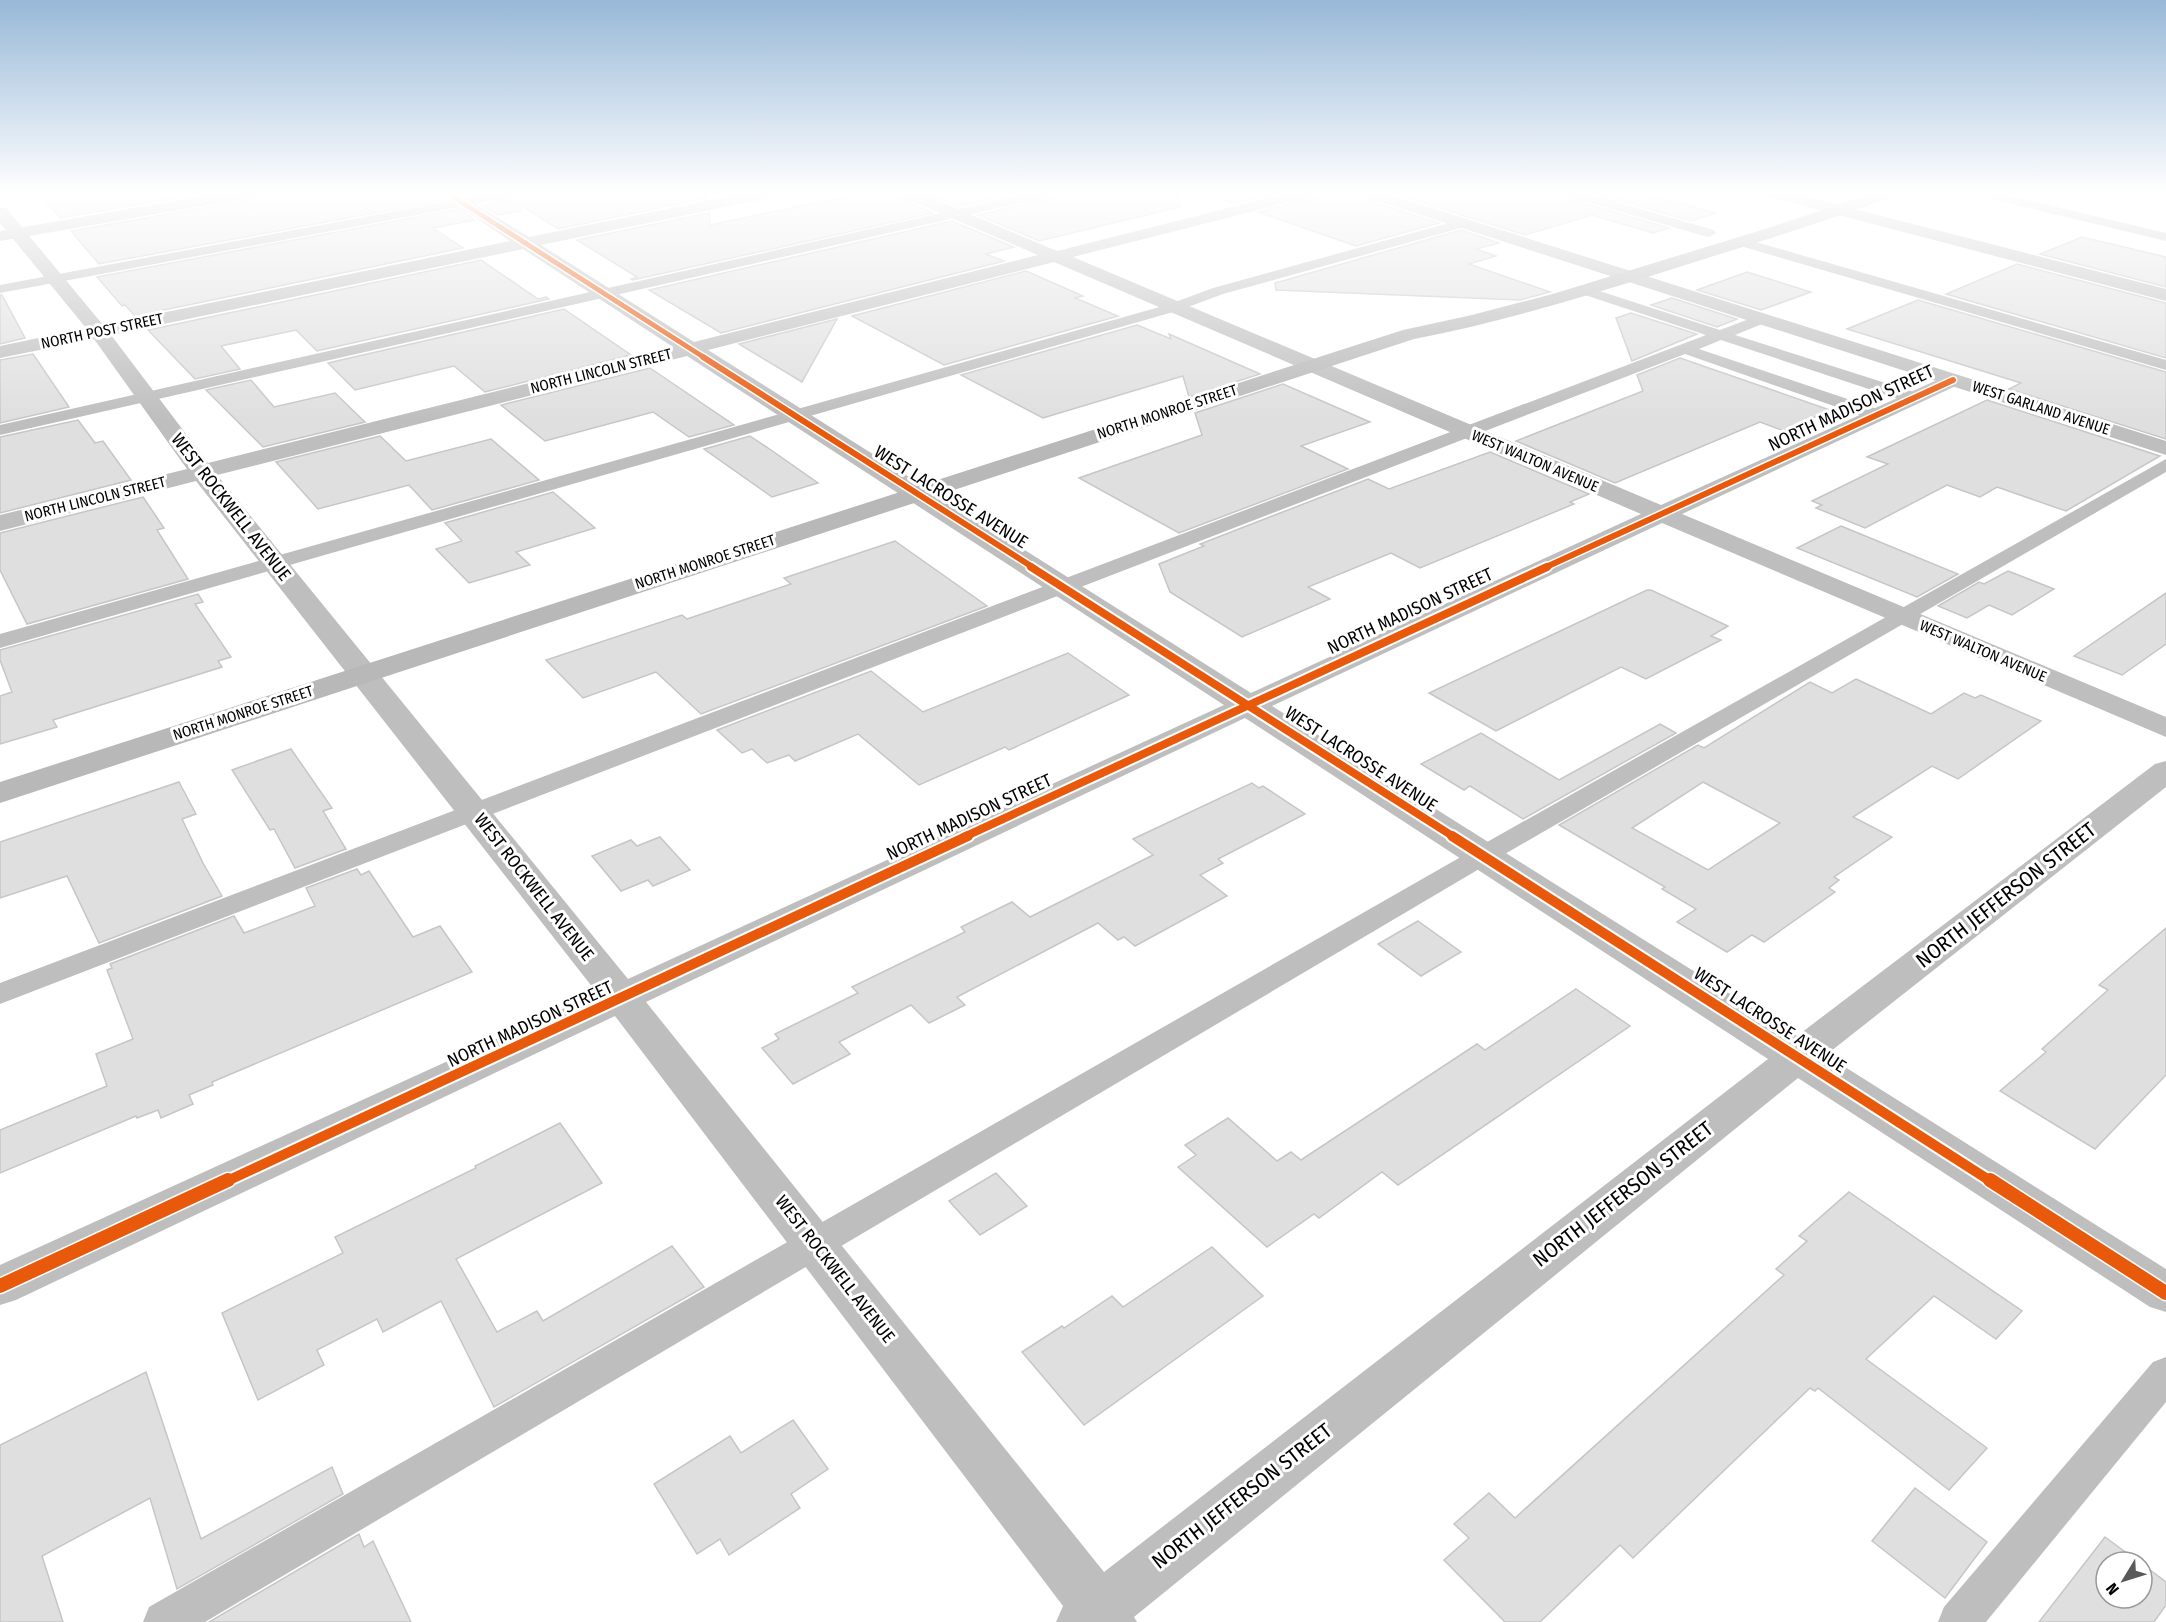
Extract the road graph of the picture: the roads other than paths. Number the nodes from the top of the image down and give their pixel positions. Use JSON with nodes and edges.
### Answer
{"nodes":[{"id":1,"x":45,"y":269,"type":"edge"},
{"id":2,"x":106,"y":269,"type":"edge"},
{"id":3,"x":397,"y":269,"type":"edge"},
{"id":4,"x":564,"y":269,"type":"edge"},
{"id":5,"x":714,"y":269,"type":"edge"},
{"id":6,"x":1003,"y":269,"type":"edge"},
{"id":7,"x":1083,"y":269,"type":"edge"},
{"id":8,"x":1298,"y":269,"type":"edge"},
{"id":9,"x":1588,"y":269,"type":"edge"},
{"id":10,"x":1625,"y":269,"type":"edge"},
{"id":11,"x":1632,"y":269,"type":"edge"},
{"id":12,"x":1834,"y":269,"type":"edge"},
{"id":13,"x":2074,"y":269,"type":"edge"},
{"id":14,"x":1564,"y":276,"type":"dead end"},
{"id":15,"x":55,"y":279,"type":"junction"},
{"id":16,"x":1532,"y":286,"type":"dead end"},
{"id":17,"x":0,"y":289,"type":"edge"},
{"id":18,"x":1584,"y":290,"type":"junction"},
{"id":19,"x":602,"y":294,"type":"junction"},
{"id":20,"x":2166,"y":295,"type":"edge"},
{"id":21,"x":1175,"y":307,"type":"junction"},
{"id":22,"x":1762,"y":319,"type":"junction"},
{"id":23,"x":99,"y":332,"type":"junction"},
{"id":24,"x":1410,"y":334,"type":"junction"},
{"id":25,"x":1720,"y":335,"type":"junction"},
{"id":26,"x":688,"y":349,"type":"junction"},
{"id":27,"x":1685,"y":349,"type":"junction"},
{"id":28,"x":0,"y":352,"type":"edge"},
{"id":29,"x":2166,"y":365,"type":"edge"},
{"id":30,"x":1310,"y":366,"type":"junction"},
{"id":31,"x":1953,"y":380,"type":"junction"},
{"id":32,"x":147,"y":397,"type":"junction"},
{"id":33,"x":1914,"y":398,"type":"junction"},
{"id":34,"x":790,"y":414,"type":"junction"},
{"id":35,"x":1877,"y":415,"type":"junction"},
{"id":36,"x":0,"y":430,"type":"edge"},
{"id":37,"x":1467,"y":432,"type":"junction"},
{"id":38,"x":2166,"y":448,"type":"edge"},
{"id":39,"x":2166,"y":464,"type":"edge"},
{"id":40,"x":202,"y":472,"type":"junction"},
{"id":41,"x":915,"y":494,"type":"junction"},
{"id":42,"x":1660,"y":514,"type":"junction"},
{"id":43,"x":0,"y":523,"type":"edge"},
{"id":44,"x":274,"y":565,"type":"junction"},
{"id":45,"x":1063,"y":588,"type":"junction"},
{"id":46,"x":1899,"y":615,"type":"junction"},
{"id":47,"x":0,"y":641,"type":"edge"},
{"id":48,"x":362,"y":674,"type":"junction"},
{"id":49,"x":1246,"y":705,"type":"junction"},
{"id":50,"x":2166,"y":728,"type":"edge"},
{"id":51,"x":2166,"y":771,"type":"edge"},
{"id":52,"x":0,"y":793,"type":"edge"},
{"id":53,"x":476,"y":813,"type":"junction"},
{"id":54,"x":1482,"y":856,"type":"junction"},
{"id":55,"x":0,"y":994,"type":"edge"},
{"id":56,"x":623,"y":999,"type":"junction"},
{"id":57,"x":1797,"y":1057,"type":"junction"},
{"id":58,"x":816,"y":1244,"type":"junction"},
{"id":59,"x":0,"y":1286,"type":"edge"},
{"id":60,"x":2166,"y":1293,"type":"edge"},
{"id":61,"x":2166,"y":1374,"type":"edge"},
{"id":62,"x":1097,"y":1618,"type":"edge"},
{"id":63,"x":165,"y":1622,"type":"edge"},
{"id":64,"x":1959,"y":1622,"type":"edge"}],
"edges":[{"from":1,"to":15,"type":"street","name":"WEST ROCKWELL AVENUE"},
{"from":2,"to":15,"type":"lane"},
{"from":3,"to":23,"type":"street","name":"NORTH POST STREET"},
{"from":4,"to":19,"type":"street","name":"WEST LACROSSE AVENUE"},
{"from":5,"to":19,"type":"lane"},
{"from":6,"to":26,"type":"street","name":"NORTH LINCOLN STREET"},
{"from":7,"to":21,"type":"street","name":"WEST WALTON AVENUE"},
{"from":8,"to":21,"type":"lane"},
{"from":9,"to":14,"type":"main road"},
{"from":10,"to":18,"type":"main road","name":"NORTH MONROE STREET"},
{"from":11,"to":22,"type":"street","name":"WEST GARLAND AVENUE"},
{"from":12,"to":29,"type":"lane"},
{"from":13,"to":20,"type":"street"},
{"from":15,"to":17,"type":"lane"},
{"from":15,"to":23,"type":"street","name":"WEST ROCKWELL AVENUE"},
{"from":16,"to":24,"type":"main road","name":"NORTH MONROE STREET"},
{"from":18,"to":24,"type":"main road","name":"NORTH MONROE STREET"},
{"from":18,"to":25,"type":"lane"},
{"from":19,"to":26,"type":"street","name":"WEST LACROSSE AVENUE"},
{"from":19,"to":32,"type":"lane"},
{"from":21,"to":30,"type":"street","name":"WEST WALTON AVENUE"},
{"from":21,"to":34,"type":"lane"},
{"from":22,"to":25,"type":"lane"},
{"from":22,"to":31,"type":"street","name":"WEST GARLAND AVENUE"},
{"from":23,"to":28,"type":"street","name":"NORTH POST STREET"},
{"from":23,"to":32,"type":"street","name":"WEST ROCKWELL AVENUE"},
{"from":24,"to":30,"type":"main road","name":"NORTH MONROE STREET"},
{"from":25,"to":27,"type":"lane"},
{"from":25,"to":33,"type":"lane"},
{"from":26,"to":34,"type":"street","name":"WEST LACROSSE AVENUE"},
{"from":26,"to":40,"type":"street","name":"NORTH LINCOLN STREET"},
{"from":27,"to":35,"type":"lane"},
{"from":27,"to":37,"type":"lane"},
{"from":30,"to":37,"type":"street","name":"WEST WALTON AVENUE"},
{"from":30,"to":41,"type":"main road","name":"NORTH MONROE STREET"},
{"from":31,"to":33,"type":"street","name":"NORTH MADISON STREET"},
{"from":31,"to":38,"type":"street","name":"WEST GARLAND AVENUE"},
{"from":32,"to":36,"type":"lane"},
{"from":32,"to":40,"type":"street","name":"WEST ROCKWELL AVENUE"},
{"from":33,"to":35,"type":"street","name":"NORTH MADISON STREET"},
{"from":34,"to":41,"type":"street","name":"WEST LACROSSE AVENUE"},
{"from":34,"to":44,"type":"lane"},
{"from":35,"to":42,"type":"street","name":"NORTH MADISON STREET"},
{"from":37,"to":42,"type":"street","name":"WEST WALTON AVENUE"},
{"from":37,"to":45,"type":"lane"},
{"from":39,"to":46,"type":"lane"},
{"from":40,"to":43,"type":"street","name":"NORTH LINCOLN STREET"},
{"from":40,"to":44,"type":"street","name":"WEST ROCKWELL AVENUE"},
{"from":41,"to":45,"type":"street","name":"WEST LACROSSE AVENUE"},
{"from":41,"to":48,"type":"main road","name":"NORTH MONROE STREET"},
{"from":42,"to":46,"type":"street","name":"WEST WALTON AVENUE"},
{"from":42,"to":49,"type":"street","name":"NORTH MADISON STREET"},
{"from":44,"to":47,"type":"lane"},
{"from":44,"to":48,"type":"street","name":"WEST ROCKWELL AVENUE"},
{"from":45,"to":49,"type":"street","name":"WEST LACROSSE AVENUE"},
{"from":45,"to":53,"type":"lane"},
{"from":46,"to":50,"type":"street","name":"WEST WALTON AVENUE"},
{"from":46,"to":54,"type":"lane"},
{"from":48,"to":52,"type":"main road","name":"NORTH MONROE STREET"},
{"from":48,"to":53,"type":"street","name":"WEST ROCKWELL AVENUE"},
{"from":49,"to":54,"type":"street","name":"WEST LACROSSE AVENUE"},
{"from":49,"to":56,"type":"street","name":"NORTH MADISON STREET"},
{"from":51,"to":57,"type":"street","name":"NORTH JEFFERSON STREET"},
{"from":53,"to":55,"type":"lane"},
{"from":53,"to":56,"type":"street","name":"WEST ROCKWELL AVENUE"},
{"from":54,"to":57,"type":"street","name":"WEST LACROSSE AVENUE"},
{"from":54,"to":58,"type":"lane"},
{"from":56,"to":58,"type":"street","name":"WEST ROCKWELL AVENUE"},
{"from":56,"to":59,"type":"street","name":"NORTH MADISON STREET"},
{"from":57,"to":60,"type":"street","name":"WEST LACROSSE AVENUE"},
{"from":57,"to":62,"type":"street","name":"NORTH JEFFERSON STREET"},
{"from":58,"to":62,"type":"street","name":"WEST ROCKWELL AVENUE"},
{"from":58,"to":63,"type":"lane"},
{"from":61,"to":64,"type":"lane"}]}
